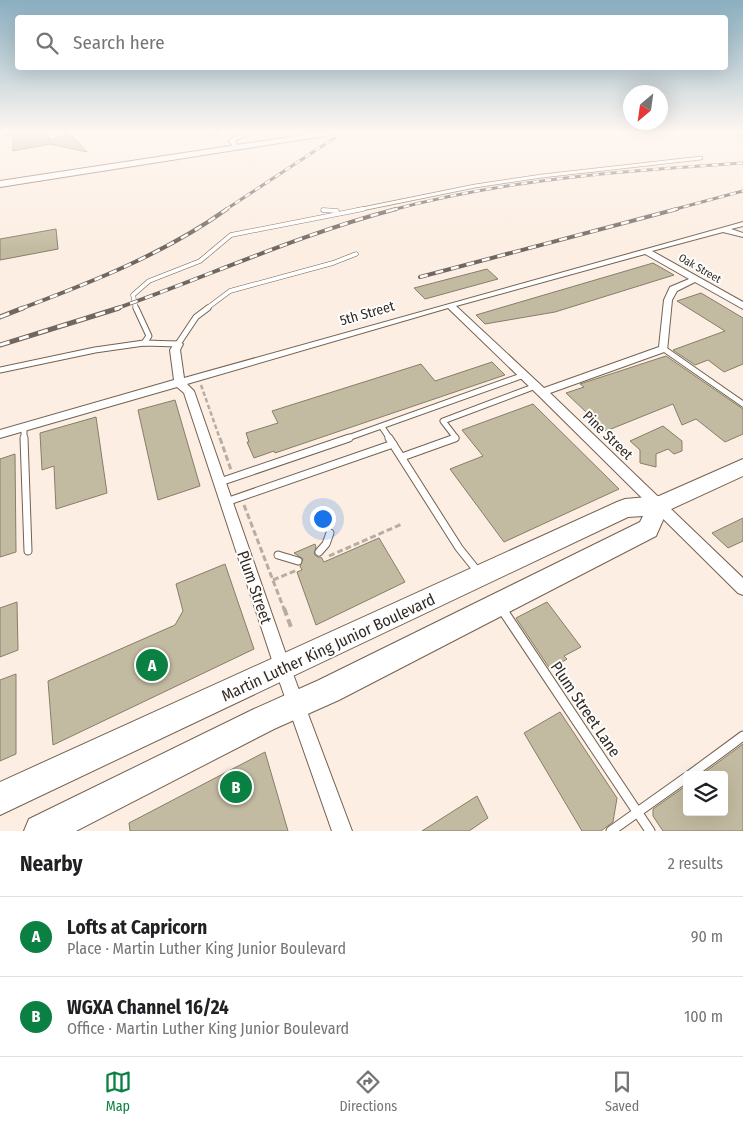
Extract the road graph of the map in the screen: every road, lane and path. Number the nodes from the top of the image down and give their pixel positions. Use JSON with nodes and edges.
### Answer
{"nodes":[{"id":1,"x":78,"y":172,"type":"edge"},
{"id":2,"x":579,"y":172,"type":"edge"},
{"id":3,"x":0,"y":184,"type":"edge"},
{"id":4,"x":323,"y":210,"type":"dead end"},
{"id":5,"x":354,"y":210,"type":"junction"},
{"id":6,"x":743,"y":224,"type":"edge"},
{"id":7,"x":724,"y":229,"type":"junction"},
{"id":8,"x":743,"y":235,"type":"edge"},
{"id":9,"x":646,"y":251,"type":"junction"},
{"id":10,"x":356,"y":254,"type":"dead end"},
{"id":11,"x":696,"y":279,"type":"junction"},
{"id":12,"x":450,"y":305,"type":"junction"},
{"id":13,"x":742,"y":305,"type":"edge"},
{"id":14,"x":144,"y":343,"type":"junction"},
{"id":15,"x":178,"y":344,"type":"junction"},
{"id":16,"x":664,"y":349,"type":"junction"},
{"id":17,"x":0,"y":370,"type":"edge"},
{"id":18,"x":524,"y":375,"type":"junction"},
{"id":19,"x":180,"y":384,"type":"junction"},
{"id":20,"x":200,"y":384,"type":"dead end"},
{"id":21,"x":539,"y":389,"type":"junction"},
{"id":22,"x":743,"y":404,"type":"edge"},
{"id":23,"x":24,"y":427,"type":"junction"},
{"id":24,"x":382,"y":427,"type":"junction"},
{"id":25,"x":0,"y":434,"type":"edge"},
{"id":26,"x":393,"y":444,"type":"junction"},
{"id":27,"x":402,"y":457,"type":"junction"},
{"id":28,"x":743,"y":467,"type":"edge"},
{"id":29,"x":234,"y":477,"type":"junction"},
{"id":30,"x":220,"y":482,"type":"junction"},
{"id":31,"x":241,"y":497,"type":"junction"},
{"id":32,"x":226,"y":502,"type":"junction"},
{"id":33,"x":659,"y":505,"type":"junction"},
{"id":34,"x":402,"y":524,"type":"dead end"},
{"id":35,"x":330,"y":533,"type":"dead end"},
{"id":36,"x":28,"y":551,"type":"dead end"},
{"id":37,"x":278,"y":555,"type":"dead end"},
{"id":38,"x":321,"y":556,"type":"joint"},
{"id":39,"x":299,"y":565,"type":"joint"},
{"id":40,"x":481,"y":575,"type":"junction"},
{"id":41,"x":273,"y":580,"type":"junction"},
{"id":42,"x":743,"y":588,"type":"edge"},
{"id":43,"x":498,"y":603,"type":"junction"},
{"id":44,"x":292,"y":630,"type":"dead end"},
{"id":45,"x":282,"y":666,"type":"junction"},
{"id":46,"x":298,"y":706,"type":"junction"},
{"id":47,"x":743,"y":736,"type":"edge"},
{"id":48,"x":695,"y":771,"type":"edge"},
{"id":49,"x":683,"y":780,"type":"edge"},
{"id":50,"x":0,"y":799,"type":"edge"},
{"id":51,"x":638,"y":813,"type":"junction"},
{"id":52,"x":41,"y":831,"type":"edge"},
{"id":53,"x":342,"y":831,"type":"edge"},
{"id":54,"x":611,"y":831,"type":"edge"},
{"id":55,"x":650,"y":831,"type":"edge"}],
"edges":[{"from":1,"to":3,"type":"street"},
{"from":2,"to":5,"type":"lane"},
{"from":4,"to":5,"type":"lane"},
{"from":5,"to":14,"type":"lane"},
{"from":6,"to":7,"type":"street","name":"5th Street"},
{"from":7,"to":8,"type":"street"},
{"from":7,"to":9,"type":"street","name":"5th Street"},
{"from":9,"to":11,"type":"street","name":"Oak Street"},
{"from":9,"to":12,"type":"street","name":"5th Street"},
{"from":10,"to":15,"type":"lane"},
{"from":11,"to":13,"type":"street","name":"Oak Street"},
{"from":11,"to":16,"type":"street"},
{"from":12,"to":18,"type":"street","name":"Pine Street"},
{"from":12,"to":19,"type":"street","name":"5th Street"},
{"from":14,"to":15,"type":"lane"},
{"from":14,"to":17,"type":"lane"},
{"from":15,"to":19,"type":"street","name":"Plum Street"},
{"from":16,"to":21,"type":"street"},
{"from":16,"to":22,"type":"lane"},
{"from":18,"to":21,"type":"street","name":"Pine Street"},
{"from":18,"to":24,"type":"lane"},
{"from":19,"to":23,"type":"street","name":"5th Street"},
{"from":19,"to":30,"type":"street","name":"Plum Street"},
{"from":20,"to":29,"type":"path"},
{"from":21,"to":27,"type":"lane"},
{"from":21,"to":33,"type":"street","name":"Pine Street"},
{"from":23,"to":25,"type":"street","name":"5th Street"},
{"from":23,"to":36,"type":"lane"},
{"from":24,"to":26,"type":"lane"},
{"from":24,"to":29,"type":"lane"},
{"from":26,"to":27,"type":"lane"},
{"from":26,"to":31,"type":"lane"},
{"from":27,"to":40,"type":"lane"},
{"from":28,"to":33,"type":"main road","name":"Martin Luther King Junior Boulevard"},
{"from":29,"to":30,"type":"lane"},
{"from":30,"to":32,"type":"street","name":"Plum Street"},
{"from":31,"to":32,"type":"lane"},
{"from":31,"to":41,"type":"path"},
{"from":32,"to":45,"type":"street","name":"Plum Street"},
{"from":33,"to":40,"type":"main road","name":"Martin Luther King Junior Boulevard"},
{"from":33,"to":42,"type":"street","name":"Pine Street"},
{"from":33,"to":43,"type":"main road"},
{"from":34,"to":38,"type":"path"},
{"from":35,"to":38,"type":"lane"},
{"from":37,"to":39,"type":"lane"},
{"from":39,"to":41,"type":"path"},
{"from":40,"to":45,"type":"main road","name":"Martin Luther King Junior Boulevard"},
{"from":41,"to":44,"type":"path"},
{"from":43,"to":46,"type":"main road"},
{"from":43,"to":51,"type":"lane","name":"Plum Street Lane"},
{"from":45,"to":46,"type":"street","name":"Plum Street"},
{"from":45,"to":50,"type":"main road","name":"Martin Luther King Junior Boulevard"},
{"from":46,"to":52,"type":"main road"},
{"from":46,"to":53,"type":"street","name":"Plum Street"},
{"from":47,"to":48,"type":"lane"},
{"from":49,"to":51,"type":"lane"},
{"from":51,"to":54,"type":"lane"},
{"from":51,"to":55,"type":"lane","name":"Plum Street Lane"}]}
